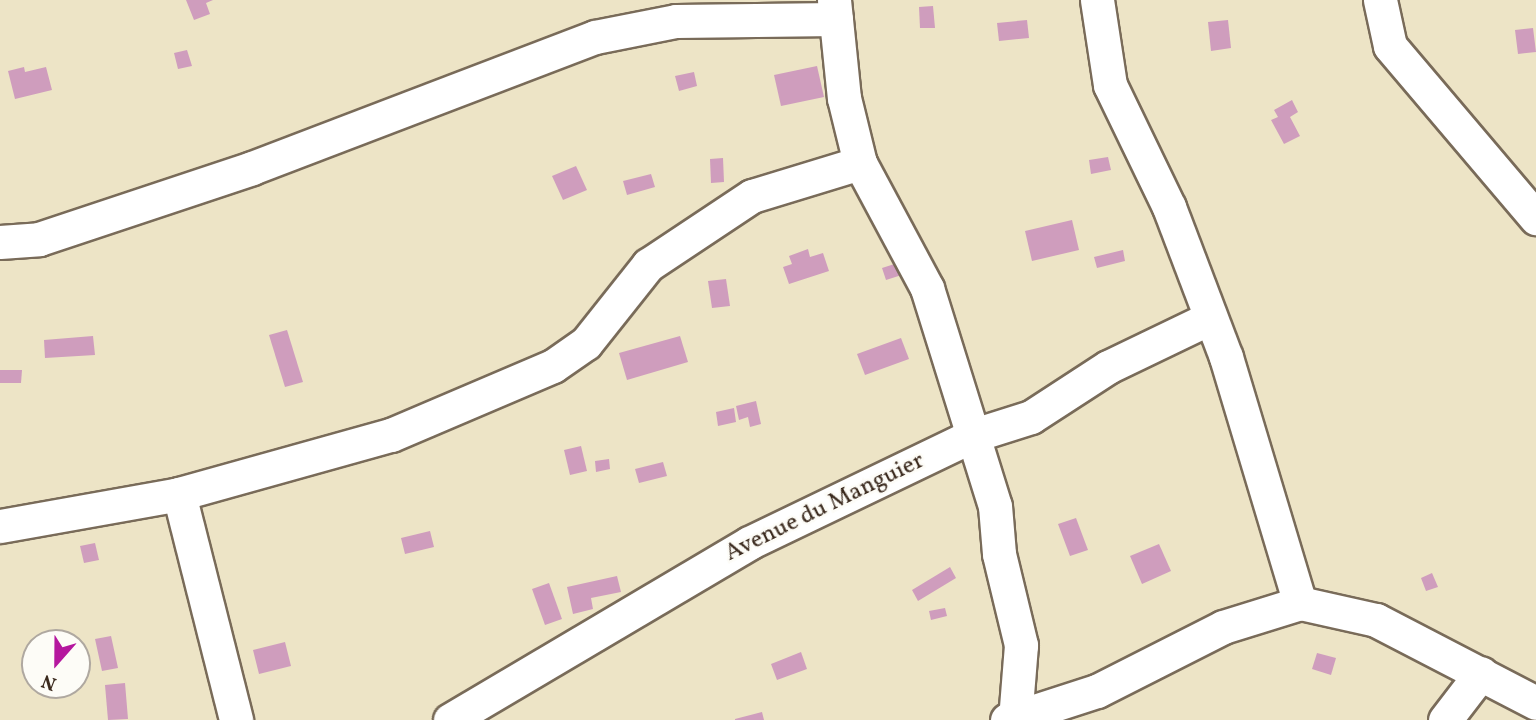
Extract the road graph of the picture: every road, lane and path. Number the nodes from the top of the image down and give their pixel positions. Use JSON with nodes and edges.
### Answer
{"nodes":[{"id":1,"x":1097,"y":0,"type":"edge"},
{"id":2,"x":1380,"y":0,"type":"edge"},
{"id":3,"x":835,"y":10,"type":"edge"},
{"id":4,"x":860,"y":163,"type":"junction"},
{"id":5,"x":1536,"y":218,"type":"edge"},
{"id":6,"x":0,"y":242,"type":"edge"},
{"id":7,"x":1210,"y":318,"type":"junction"},
{"id":8,"x":971,"y":436,"type":"junction"},
{"id":9,"x":178,"y":494,"type":"junction"},
{"id":10,"x":0,"y":526,"type":"edge"},
{"id":11,"x":1300,"y":603,"type":"junction"},
{"id":12,"x":1481,"y":673,"type":"junction"},
{"id":13,"x":1536,"y":703,"type":"edge"},
{"id":14,"x":1013,"y":718,"type":"edge"},
{"id":15,"x":236,"y":720,"type":"edge"},
{"id":16,"x":450,"y":720,"type":"edge"},
{"id":17,"x":1446,"y":720,"type":"edge"}],
"edges":[{"from":1,"to":7,"type":"street"},
{"from":2,"to":5,"type":"street"},
{"from":3,"to":4,"type":"street"},
{"from":3,"to":6,"type":"street"},
{"from":4,"to":8,"type":"street"},
{"from":4,"to":9,"type":"street"},
{"from":7,"to":8,"type":"street","name":"Avenue du Manguier"},
{"from":7,"to":11,"type":"street"},
{"from":8,"to":14,"type":"street"},
{"from":8,"to":16,"type":"street","name":"Avenue du Manguier"},
{"from":9,"to":10,"type":"street"},
{"from":9,"to":15,"type":"street"},
{"from":11,"to":12,"type":"street"},
{"from":11,"to":14,"type":"street"},
{"from":12,"to":13,"type":"street"},
{"from":12,"to":17,"type":"street"}]}
